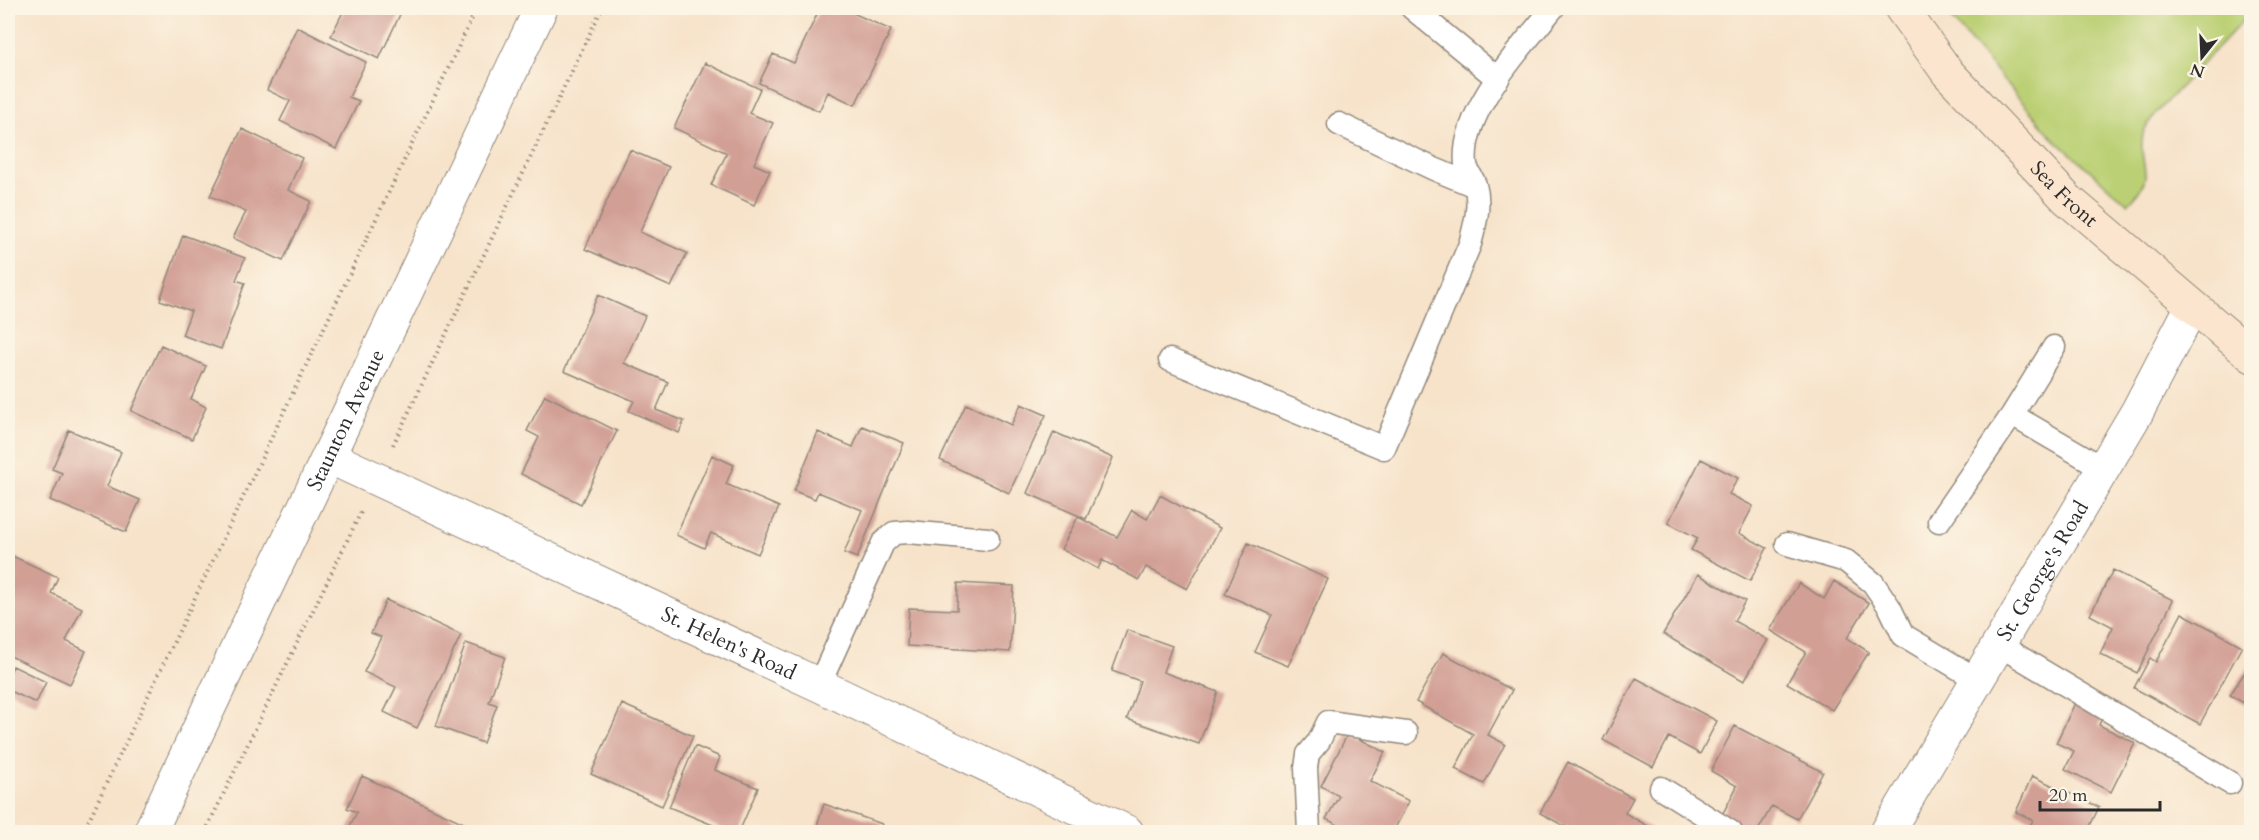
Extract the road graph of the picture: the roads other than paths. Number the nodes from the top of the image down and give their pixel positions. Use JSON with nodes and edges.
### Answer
{"nodes":[{"id":1,"x":541,"y":8,"type":"edge"},
{"id":2,"x":1412,"y":8,"type":"edge"},
{"id":3,"x":1553,"y":8,"type":"edge"},
{"id":4,"x":1901,"y":8,"type":"edge"},
{"id":5,"x":1498,"y":79,"type":"junction"},
{"id":6,"x":1338,"y":124,"type":"dead end"},
{"id":7,"x":1475,"y":186,"type":"junction"},
{"id":8,"x":2192,"y":306,"type":"junction"},
{"id":9,"x":2054,"y":347,"type":"dead end"},
{"id":10,"x":2252,"y":356,"type":"edge"},
{"id":11,"x":1170,"y":360,"type":"dead end"},
{"id":12,"x":2012,"y":415,"type":"junction"},
{"id":13,"x":329,"y":457,"type":"junction"},
{"id":14,"x":2103,"y":468,"type":"junction"},
{"id":15,"x":1939,"y":521,"type":"dead end"},
{"id":16,"x":988,"y":539,"type":"dead end"},
{"id":17,"x":1787,"y":544,"type":"dead end"},
{"id":18,"x":1998,"y":645,"type":"junction"},
{"id":19,"x":1978,"y":680,"type":"junction"},
{"id":20,"x":819,"y":685,"type":"junction"},
{"id":21,"x":1406,"y":733,"type":"dead end"},
{"id":22,"x":2230,"y":783,"type":"dead end"},
{"id":23,"x":1661,"y":788,"type":"dead end"},
{"id":24,"x":150,"y":832,"type":"edge"},
{"id":25,"x":1127,"y":832,"type":"edge"},
{"id":26,"x":1309,"y":832,"type":"edge"},
{"id":27,"x":1731,"y":832,"type":"edge"},
{"id":28,"x":1887,"y":832,"type":"edge"}],
"edges":[{"from":1,"to":13,"type":"street","name":"Staunton Avenue"},
{"from":2,"to":5,"type":"lane"},
{"from":3,"to":5,"type":"lane"},
{"from":4,"to":8,"type":"street","name":"Sea Front"},
{"from":5,"to":7,"type":"lane"},
{"from":6,"to":7,"type":"lane"},
{"from":7,"to":11,"type":"lane"},
{"from":8,"to":10,"type":"street","name":"Sea Front"},
{"from":8,"to":14,"type":"street","name":"St. George's Road"},
{"from":9,"to":12,"type":"lane"},
{"from":12,"to":14,"type":"lane"},
{"from":12,"to":15,"type":"lane"},
{"from":13,"to":20,"type":"street","name":"St. Helen's Road"},
{"from":13,"to":24,"type":"street","name":"Staunton Avenue"},
{"from":14,"to":18,"type":"street","name":"St. George's Road"},
{"from":16,"to":20,"type":"lane"},
{"from":17,"to":19,"type":"lane"},
{"from":18,"to":19,"type":"street","name":"St. George's Road"},
{"from":18,"to":22,"type":"lane"},
{"from":19,"to":28,"type":"street","name":"St. George's Road"},
{"from":20,"to":25,"type":"street","name":"St. Helen's Road"},
{"from":21,"to":26,"type":"lane"},
{"from":23,"to":27,"type":"lane"}]}
